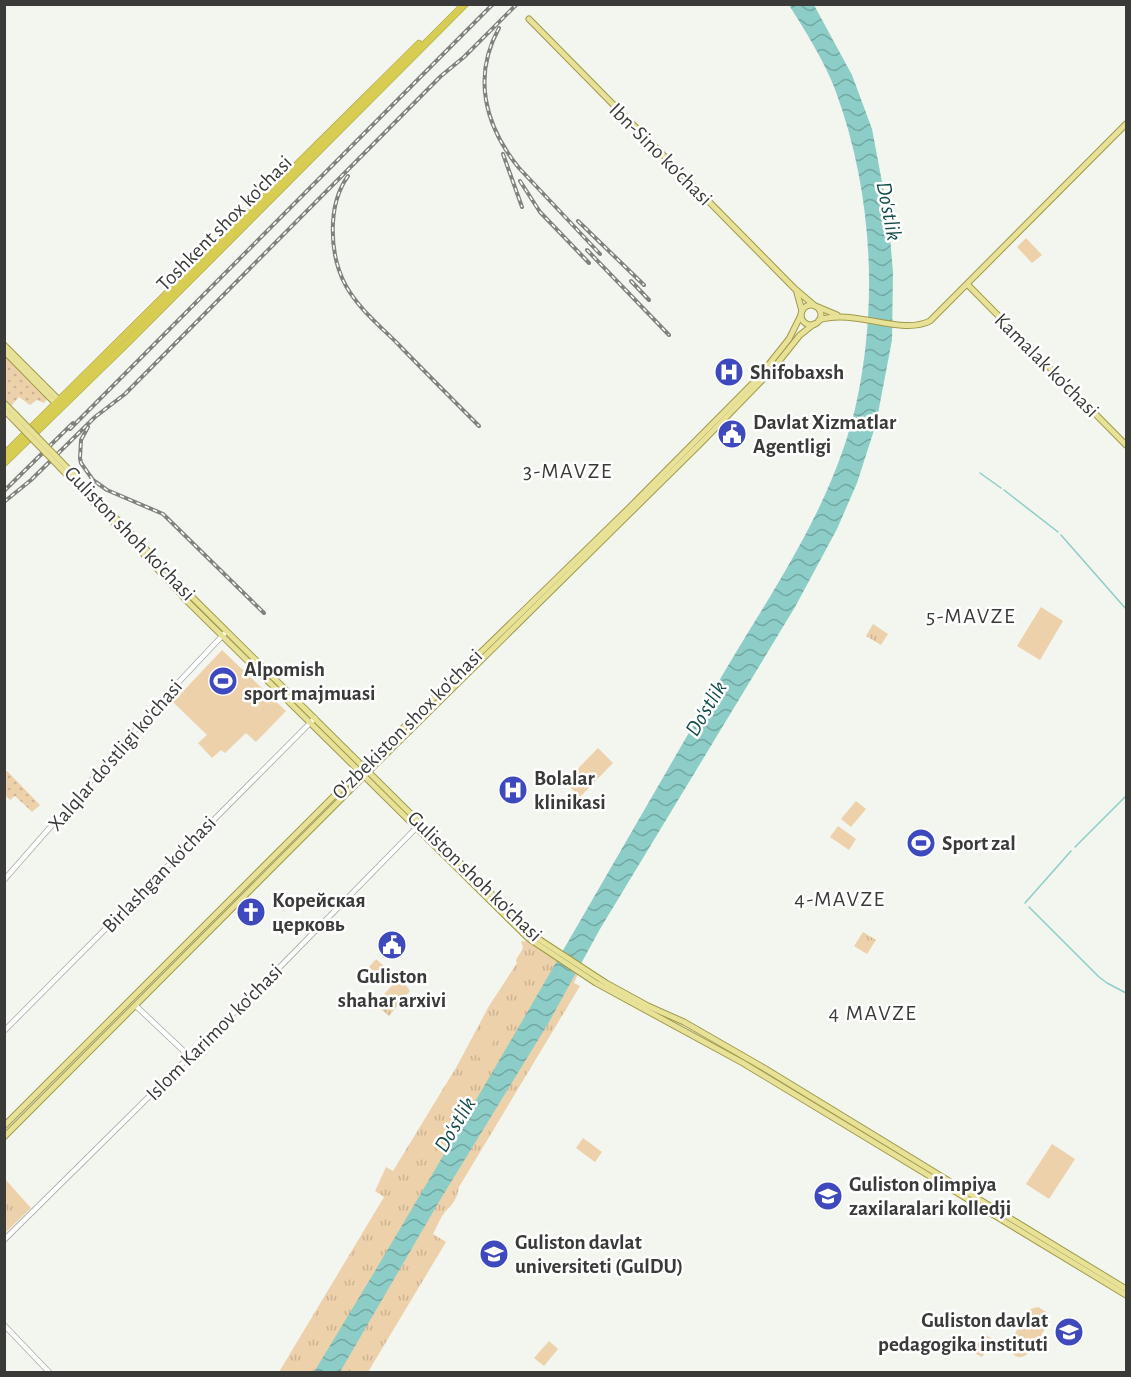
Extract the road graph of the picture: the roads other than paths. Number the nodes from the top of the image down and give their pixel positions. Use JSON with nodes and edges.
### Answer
{"nodes":[{"id":1,"x":459,"y":4,"type":"edge"},
{"id":2,"x":465,"y":4,"type":"edge"},
{"id":3,"x":451,"y":16,"type":"junction"},
{"id":4,"x":529,"y":19,"type":"dead end"},
{"id":5,"x":1126,"y":124,"type":"edge"},
{"id":6,"x":968,"y":285,"type":"junction"},
{"id":7,"x":795,"y":289,"type":"junction"},
{"id":8,"x":816,"y":306,"type":"junction"},
{"id":9,"x":802,"y":313,"type":"junction"},
{"id":10,"x":839,"y":316,"type":"junction"},
{"id":11,"x":819,"y":320,"type":"junction"},
{"id":12,"x":814,"y":324,"type":"junction"},
{"id":13,"x":4,"y":345,"type":"edge"},
{"id":14,"x":4,"y":351,"type":"edge"},
{"id":15,"x":4,"y":403,"type":"edge"},
{"id":16,"x":60,"y":404,"type":"junction"},
{"id":17,"x":4,"y":410,"type":"edge"},
{"id":18,"x":13,"y":415,"type":"junction"},
{"id":19,"x":1126,"y":445,"type":"edge"},
{"id":20,"x":4,"y":455,"type":"edge"},
{"id":21,"x":4,"y":463,"type":"edge"},
{"id":22,"x":139,"y":545,"type":"junction"},
{"id":23,"x":228,"y":630,"type":"junction"},
{"id":24,"x":223,"y":636,"type":"junction"},
{"id":25,"x":312,"y":721,"type":"junction"},
{"id":26,"x":372,"y":758,"type":"junction"},
{"id":27,"x":377,"y":763,"type":"junction"},
{"id":28,"x":361,"y":769,"type":"junction"},
{"id":29,"x":366,"y":774,"type":"junction"},
{"id":30,"x":351,"y":780,"type":"junction"},
{"id":31,"x":356,"y":785,"type":"junction"},
{"id":32,"x":421,"y":823,"type":"junction"},
{"id":33,"x":416,"y":828,"type":"junction"},
{"id":34,"x":4,"y":880,"type":"edge"},
{"id":35,"x":552,"y":952,"type":"junction"},
{"id":36,"x":583,"y":971,"type":"junction"},
{"id":37,"x":136,"y":1005,"type":"junction"},
{"id":38,"x":4,"y":1031,"type":"edge"},
{"id":39,"x":190,"y":1057,"type":"junction"},
{"id":40,"x":4,"y":1126,"type":"edge"},
{"id":41,"x":4,"y":1137,"type":"edge"},
{"id":42,"x":4,"y":1240,"type":"edge"},
{"id":43,"x":1126,"y":1288,"type":"edge"},
{"id":44,"x":1126,"y":1295,"type":"edge"},
{"id":45,"x":4,"y":1325,"type":"edge"},
{"id":46,"x":50,"y":1372,"type":"edge"}],
"edges":[{"from":1,"to":3,"type":"highway","name":"Toshkent shox ko'chasi"},
{"from":2,"to":3,"type":"highway","name":"Toshkent shox ko'chasi"},
{"from":3,"to":16,"type":"highway","name":"Toshkent shox ko'chasi"},
{"from":4,"to":7,"type":"main road","name":"Ibn-Sino ko'chasi"},
{"from":5,"to":6,"type":"main road"},
{"from":6,"to":10,"type":"main road"},
{"from":6,"to":19,"type":"main road","name":"Kamalak ko'chasi"},
{"from":7,"to":8,"type":"main road","name":"Ibn-Sino ko'chasi"},
{"from":7,"to":9,"type":"main road"},
{"from":8,"to":9,"type":"main road"},
{"from":8,"to":10,"type":"main road","name":"Ibn-Sino ko'chasi"},
{"from":8,"to":11,"type":"main road"},
{"from":9,"to":12,"type":"main road"},
{"from":9,"to":26,"type":"main road","name":"O'zbekiston shox ko'chasi"},
{"from":10,"to":11,"type":"main road"},
{"from":11,"to":12,"type":"main road"},
{"from":12,"to":27,"type":"main road","name":"O'zbekiston shox ko'chasi"},
{"from":13,"to":16,"type":"main road"},
{"from":14,"to":16,"type":"main road"},
{"from":15,"to":18,"type":"main road","name":"Guliston shoh ko'chasi"},
{"from":16,"to":20,"type":"highway","name":"Toshkent shox ko'chasi"},
{"from":16,"to":21,"type":"highway","name":"Toshkent shox ko'chasi"},
{"from":17,"to":18,"type":"main road","name":"Guliston shoh ko'chasi"},
{"from":18,"to":22,"type":"main road","name":"Guliston shoh ko'chasi","bridge":true},
{"from":22,"to":23,"type":"main road","name":"Guliston shoh ko'chasi"},
{"from":22,"to":24,"type":"main road","name":"Guliston shoh ko'chasi"},
{"from":23,"to":24,"type":"street","name":"Xalqlar do'stligi ko'chasi"},
{"from":23,"to":25,"type":"main road","name":"Guliston shoh ko'chasi"},
{"from":24,"to":25,"type":"main road","name":"Guliston shoh ko'chasi"},
{"from":24,"to":34,"type":"street","name":"Xalqlar do'stligi ko'chasi"},
{"from":25,"to":28,"type":"main road","name":"Guliston shoh ko'chasi"},
{"from":25,"to":38,"type":"street","name":"Birlashgan ko'chasi"},
{"from":26,"to":27,"type":"main road"},
{"from":26,"to":28,"type":"main road","name":"O'zbekiston shox ko'chasi"},
{"from":27,"to":29,"type":"main road","name":"O'zbekiston shox ko'chasi"},
{"from":28,"to":29,"type":"main road","name":"Guliston shoh ko'chasi"},
{"from":28,"to":30,"type":"main road","name":"O'zbekiston shox ko'chasi"},
{"from":29,"to":31,"type":"main road","name":"O'zbekiston shox ko'chasi"},
{"from":29,"to":32,"type":"main road","name":"Guliston shoh ko'chasi"},
{"from":29,"to":33,"type":"main road","name":"Guliston shoh ko'chasi"},
{"from":30,"to":31,"type":"main road"},
{"from":30,"to":40,"type":"main road","name":"O'zbekiston shox ko'chasi"},
{"from":31,"to":37,"type":"main road","name":"O'zbekiston shox ko'chasi"},
{"from":32,"to":33,"type":"street","name":"Islom Karimov ko'chasi"},
{"from":32,"to":35,"type":"main road","name":"Guliston shoh ko'chasi"},
{"from":33,"to":35,"type":"main road","name":"Guliston shoh ko'chasi"},
{"from":33,"to":39,"type":"street","name":"Islom Karimov ko'chasi"},
{"from":35,"to":36,"type":"main road","name":"Guliston shoh ko'chasi"},
{"from":36,"to":43,"type":"main road","name":"Guliston shoh ko'chasi"},
{"from":36,"to":44,"type":"main road","name":"Guliston shoh ko'chasi"},
{"from":37,"to":39,"type":"street"},
{"from":37,"to":41,"type":"main road","name":"O'zbekiston shox ko'chasi"},
{"from":39,"to":42,"type":"street","name":"Islom Karimov ko'chasi"},
{"from":45,"to":46,"type":"street"}]}
